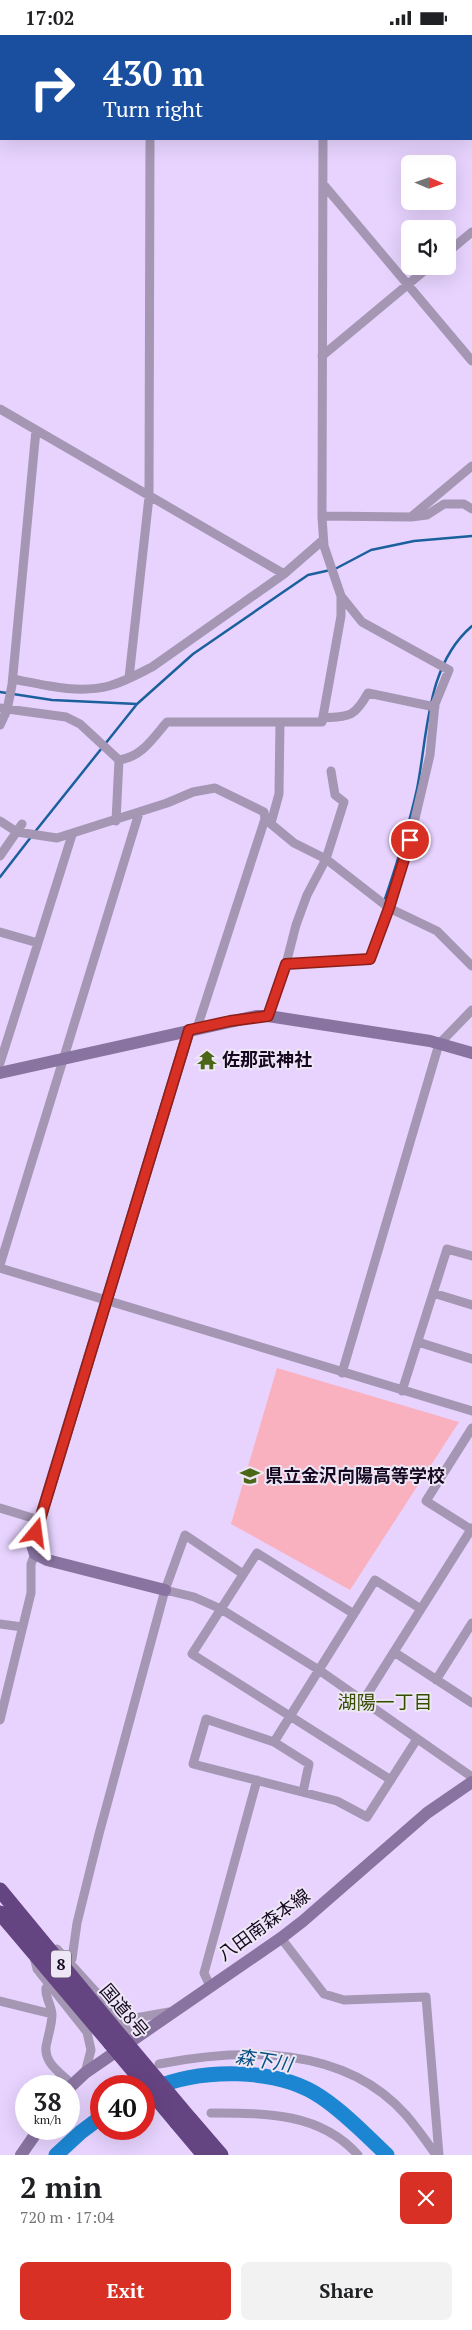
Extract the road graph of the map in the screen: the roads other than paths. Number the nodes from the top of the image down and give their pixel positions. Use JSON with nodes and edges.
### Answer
{"nodes":[{"id":1,"x":18,"y":35,"type":"edge"},
{"id":2,"x":22,"y":35,"type":"edge"},
{"id":3,"x":150,"y":140,"type":"edge"},
{"id":4,"x":323,"y":140,"type":"edge"},
{"id":5,"x":323,"y":184,"type":"junction"},
{"id":6,"x":472,"y":232,"type":"edge"},
{"id":7,"x":456,"y":245,"type":"edge"},
{"id":8,"x":420,"y":275,"type":"edge"},
{"id":9,"x":408,"y":285,"type":"junction"},
{"id":10,"x":322,"y":356,"type":"junction"},
{"id":11,"x":472,"y":361,"type":"edge"},
{"id":12,"x":0,"y":409,"type":"edge"},
{"id":13,"x":36,"y":430,"type":"junction"},
{"id":14,"x":472,"y":466,"type":"edge"},
{"id":15,"x":149,"y":497,"type":"junction"},
{"id":16,"x":472,"y":509,"type":"edge"},
{"id":17,"x":322,"y":516,"type":"junction"},
{"id":18,"x":411,"y":517,"type":"junction"},
{"id":19,"x":324,"y":544,"type":"junction"},
{"id":20,"x":284,"y":574,"type":"junction"},
{"id":21,"x":340,"y":594,"type":"junction"},
{"id":22,"x":129,"y":679,"type":"junction"},
{"id":23,"x":12,"y":682,"type":"junction"},
{"id":24,"x":435,"y":707,"type":"junction"},
{"id":25,"x":5,"y":708,"type":"edge"},
{"id":26,"x":323,"y":719,"type":"junction"},
{"id":27,"x":280,"y":722,"type":"junction"},
{"id":28,"x":0,"y":725,"type":"edge"},
{"id":29,"x":117,"y":759,"type":"junction"},
{"id":30,"x":330,"y":771,"type":"dead end"},
{"id":31,"x":139,"y":813,"type":"junction"},
{"id":32,"x":0,"y":821,"type":"edge"},
{"id":33,"x":116,"y":821,"type":"junction"},
{"id":34,"x":268,"y":821,"type":"junction"},
{"id":35,"x":20,"y":830,"type":"junction"},
{"id":36,"x":72,"y":835,"type":"junction"},
{"id":37,"x":0,"y":856,"type":"edge"},
{"id":38,"x":326,"y":859,"type":"junction"},
{"id":39,"x":389,"y":908,"type":"junction"},
{"id":40,"x":0,"y":932,"type":"edge"},
{"id":41,"x":38,"y":943,"type":"junction"},
{"id":42,"x":286,"y":964,"type":"junction"},
{"id":43,"x":472,"y":966,"type":"edge"},
{"id":44,"x":472,"y":1010,"type":"edge"},
{"id":45,"x":268,"y":1016,"type":"junction"},
{"id":46,"x":193,"y":1029,"type":"junction"},
{"id":47,"x":439,"y":1044,"type":"junction"},
{"id":48,"x":472,"y":1053,"type":"edge"},
{"id":49,"x":65,"y":1058,"type":"junction"},
{"id":50,"x":0,"y":1063,"type":"edge"},
{"id":51,"x":0,"y":1073,"type":"edge"},
{"id":52,"x":472,"y":1256,"type":"edge"},
{"id":53,"x":0,"y":1267,"type":"edge"},
{"id":54,"x":433,"y":1293,"type":"junction"},
{"id":55,"x":107,"y":1301,"type":"junction"},
{"id":56,"x":472,"y":1305,"type":"edge"},
{"id":57,"x":418,"y":1342,"type":"junction"},
{"id":58,"x":472,"y":1359,"type":"edge"},
{"id":59,"x":342,"y":1373,"type":"junction"},
{"id":60,"x":402,"y":1391,"type":"junction"},
{"id":61,"x":472,"y":1411,"type":"edge"},
{"id":62,"x":472,"y":1428,"type":"edge"},
{"id":63,"x":0,"y":1508,"type":"edge"},
{"id":64,"x":39,"y":1520,"type":"junction"},
{"id":65,"x":472,"y":1529,"type":"edge"},
{"id":66,"x":35,"y":1554,"type":"junction"},
{"id":67,"x":244,"y":1574,"type":"junction"},
{"id":68,"x":164,"y":1590,"type":"junction"},
{"id":69,"x":221,"y":1609,"type":"junction"},
{"id":70,"x":421,"y":1609,"type":"junction"},
{"id":71,"x":354,"y":1615,"type":"junction"},
{"id":72,"x":472,"y":1623,"type":"edge"},
{"id":73,"x":0,"y":1624,"type":"edge"},
{"id":74,"x":22,"y":1627,"type":"junction"},
{"id":75,"x":394,"y":1652,"type":"junction"},
{"id":76,"x":319,"y":1670,"type":"junction"},
{"id":77,"x":436,"y":1680,"type":"junction"},
{"id":78,"x":363,"y":1701,"type":"junction"},
{"id":79,"x":472,"y":1703,"type":"edge"},
{"id":80,"x":290,"y":1717,"type":"junction"},
{"id":81,"x":0,"y":1720,"type":"edge"},
{"id":82,"x":417,"y":1739,"type":"junction"},
{"id":83,"x":274,"y":1742,"type":"junction"},
{"id":84,"x":472,"y":1777,"type":"edge"},
{"id":85,"x":257,"y":1780,"type":"junction"},
{"id":86,"x":390,"y":1781,"type":"junction"},
{"id":87,"x":472,"y":1782,"type":"edge"},
{"id":88,"x":303,"y":1792,"type":"junction"},
{"id":89,"x":0,"y":1890,"type":"edge"},
{"id":90,"x":0,"y":1913,"type":"edge"},
{"id":91,"x":281,"y":1938,"type":"junction"},
{"id":92,"x":33,"y":1952,"type":"junction"},
{"id":93,"x":72,"y":1959,"type":"dead end"},
{"id":94,"x":210,"y":1986,"type":"junction"},
{"id":95,"x":46,"y":1988,"type":"dead end"},
{"id":96,"x":0,"y":2001,"type":"edge"},
{"id":97,"x":171,"y":2012,"type":"junction"},
{"id":98,"x":115,"y":2013,"type":"junction"},
{"id":99,"x":52,"y":2014,"type":"junction"},
{"id":100,"x":123,"y":2040,"type":"junction"},
{"id":101,"x":159,"y":2064,"type":"dead end"},
{"id":102,"x":85,"y":2073,"type":"junction"},
{"id":103,"x":60,"y":2075,"type":"edge"},
{"id":104,"x":80,"y":2077,"type":"edge"},
{"id":105,"x":211,"y":2113,"type":"dead end"},
{"id":106,"x":184,"y":2121,"type":"junction"},
{"id":107,"x":31,"y":2140,"type":"edge"},
{"id":108,"x":21,"y":2155,"type":"edge"},
{"id":109,"x":204,"y":2155,"type":"edge"},
{"id":110,"x":221,"y":2155,"type":"edge"},
{"id":111,"x":358,"y":2155,"type":"edge"},
{"id":112,"x":438,"y":2155,"type":"edge"}],
"edges":[{"from":1,"to":2,"type":"street"},
{"from":3,"to":15,"type":"street"},
{"from":4,"to":5,"type":"street"},
{"from":5,"to":9,"type":"street"},
{"from":5,"to":10,"type":"street"},
{"from":6,"to":7,"type":"street"},
{"from":8,"to":9,"type":"street"},
{"from":9,"to":10,"type":"street"},
{"from":9,"to":11,"type":"street"},
{"from":10,"to":17,"type":"street"},
{"from":12,"to":13,"type":"street"},
{"from":13,"to":15,"type":"street"},
{"from":13,"to":23,"type":"street"},
{"from":14,"to":18,"type":"street"},
{"from":15,"to":20,"type":"street"},
{"from":15,"to":22,"type":"street"},
{"from":16,"to":18,"type":"street"},
{"from":17,"to":18,"type":"street"},
{"from":17,"to":19,"type":"street"},
{"from":19,"to":20,"type":"street"},
{"from":19,"to":21,"type":"street"},
{"from":20,"to":22,"type":"street"},
{"from":21,"to":24,"type":"street"},
{"from":21,"to":26,"type":"street"},
{"from":22,"to":23,"type":"street"},
{"from":23,"to":25,"type":"street"},
{"from":24,"to":26,"type":"street"},
{"from":24,"to":39,"type":"street"},
{"from":25,"to":28,"type":"street"},
{"from":25,"to":29,"type":"street"},
{"from":26,"to":27,"type":"street"},
{"from":27,"to":29,"type":"street"},
{"from":27,"to":34,"type":"street"},
{"from":29,"to":33,"type":"street"},
{"from":30,"to":38,"type":"street"},
{"from":31,"to":33,"type":"street"},
{"from":31,"to":34,"type":"street"},
{"from":31,"to":49,"type":"street"},
{"from":32,"to":35,"type":"street"},
{"from":33,"to":36,"type":"street"},
{"from":34,"to":38,"type":"street"},
{"from":34,"to":46,"type":"street"},
{"from":35,"to":36,"type":"street"},
{"from":35,"to":37,"type":"street"},
{"from":36,"to":41,"type":"street"},
{"from":38,"to":39,"type":"street"},
{"from":38,"to":42,"type":"street"},
{"from":39,"to":42,"type":"street"},
{"from":39,"to":43,"type":"street"},
{"from":40,"to":41,"type":"street"},
{"from":41,"to":50,"type":"street"},
{"from":42,"to":45,"type":"street"},
{"from":44,"to":47,"type":"street"},
{"from":45,"to":46,"type":"street"},
{"from":45,"to":47,"type":"street"},
{"from":46,"to":49,"type":"street"},
{"from":46,"to":55,"type":"street"},
{"from":47,"to":48,"type":"street"},
{"from":47,"to":59,"type":"street"},
{"from":49,"to":51,"type":"street"},
{"from":49,"to":53,"type":"street"},
{"from":52,"to":54,"type":"street"},
{"from":53,"to":55,"type":"street"},
{"from":54,"to":56,"type":"street"},
{"from":54,"to":57,"type":"street"},
{"from":55,"to":59,"type":"street"},
{"from":55,"to":64,"type":"street"},
{"from":57,"to":58,"type":"street"},
{"from":57,"to":60,"type":"street"},
{"from":59,"to":60,"type":"street"},
{"from":60,"to":61,"type":"street"},
{"from":62,"to":65,"type":"street"},
{"from":63,"to":64,"type":"street"},
{"from":64,"to":66,"type":"street"},
{"from":65,"to":70,"type":"street"},
{"from":66,"to":68,"type":"street"},
{"from":66,"to":74,"type":"street"},
{"from":67,"to":68,"type":"street"},
{"from":67,"to":69,"type":"street"},
{"from":67,"to":71,"type":"street"},
{"from":68,"to":69,"type":"street"},
{"from":68,"to":93,"type":"street"},
{"from":69,"to":76,"type":"street"},
{"from":69,"to":80,"type":"street"},
{"from":70,"to":71,"type":"street"},
{"from":70,"to":75,"type":"street"},
{"from":71,"to":76,"type":"street"},
{"from":72,"to":77,"type":"street"},
{"from":73,"to":74,"type":"street"},
{"from":74,"to":81,"type":"street"},
{"from":75,"to":77,"type":"street"},
{"from":75,"to":78,"type":"street"},
{"from":76,"to":78,"type":"street"},
{"from":76,"to":80,"type":"street"},
{"from":77,"to":79,"type":"street"},
{"from":78,"to":82,"type":"street"},
{"from":80,"to":83,"type":"street"},
{"from":80,"to":86,"type":"street"},
{"from":82,"to":84,"type":"street"},
{"from":82,"to":86,"type":"street"},
{"from":83,"to":85,"type":"street"},
{"from":83,"to":88,"type":"street"},
{"from":85,"to":88,"type":"street"},
{"from":85,"to":94,"type":"street"},
{"from":86,"to":88,"type":"street"},
{"from":87,"to":91,"type":"street","name":"八田南森本線"},
{"from":89,"to":98,"type":"street"},
{"from":89,"to":100,"type":"highway","name":"国道8号","number":"8"},
{"from":90,"to":92,"type":"highway","name":"国道8号","number":"8"},
{"from":91,"to":94,"type":"street","name":"八田南森本線"},
{"from":91,"to":112,"type":"street"},
{"from":92,"to":100,"type":"highway","name":"国道8号","number":"8"},
{"from":92,"to":102,"type":"street"},
{"from":94,"to":97,"type":"street","name":"八田南森本線"},
{"from":95,"to":99,"type":"street"},
{"from":96,"to":99,"type":"street"},
{"from":97,"to":98,"type":"street"},
{"from":97,"to":100,"type":"street","name":"八田南森本線"},
{"from":98,"to":100,"type":"street"},
{"from":99,"to":103,"type":"street"},
{"from":100,"to":102,"type":"street","name":"八田南森本線"},
{"from":100,"to":106,"type":"highway","name":"国道8号","number":"8","bridge":true},
{"from":101,"to":112,"type":"street"},
{"from":102,"to":104,"type":"street","name":"八田南森本線"},
{"from":105,"to":111,"type":"street"},
{"from":106,"to":109,"type":"highway","name":"国道8号","number":"8"},
{"from":106,"to":110,"type":"highway","name":"国道8号","number":"8"},
{"from":107,"to":108,"type":"street"}]}
